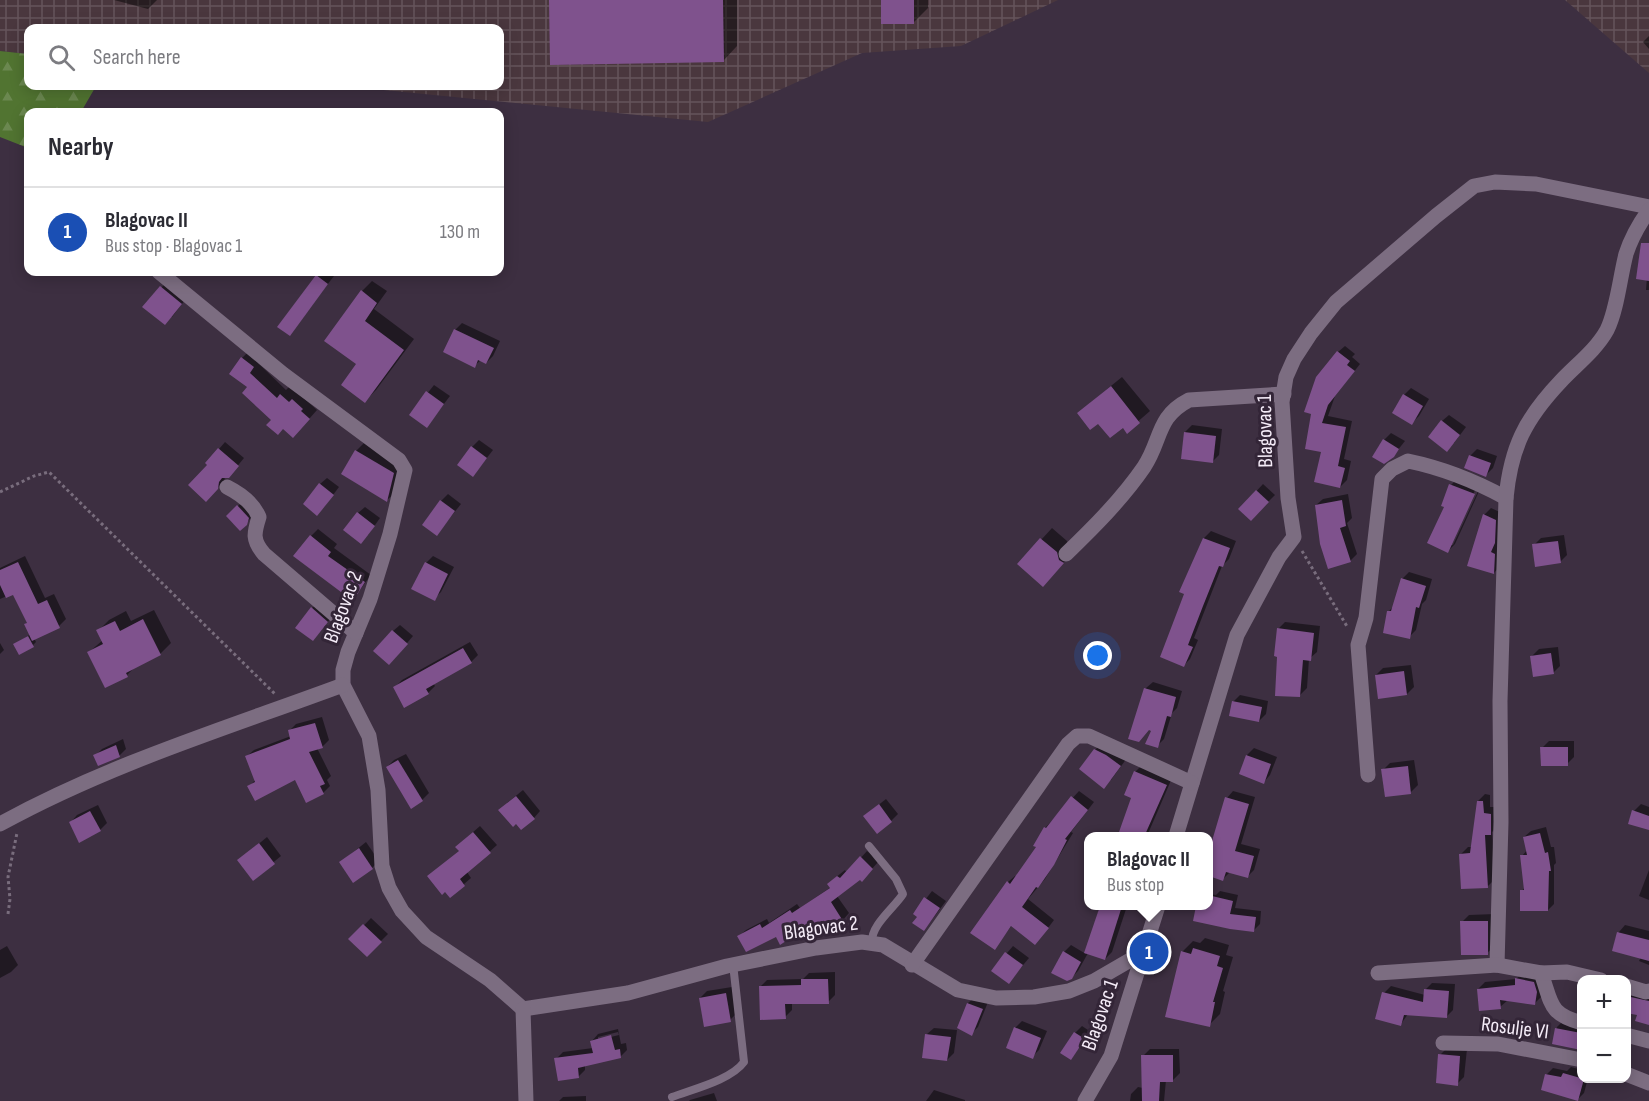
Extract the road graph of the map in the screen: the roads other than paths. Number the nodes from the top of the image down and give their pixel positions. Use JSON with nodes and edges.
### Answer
{"nodes":[{"id":1,"x":1649,"y":208,"type":"edge"},
{"id":2,"x":164,"y":276,"type":"edge"},
{"id":3,"x":1284,"y":394,"type":"junction"},
{"id":4,"x":227,"y":488,"type":"dead end"},
{"id":5,"x":1506,"y":498,"type":"junction"},
{"id":6,"x":1066,"y":554,"type":"dead end"},
{"id":7,"x":356,"y":633,"type":"junction"},
{"id":8,"x":343,"y":685,"type":"junction"},
{"id":9,"x":1368,"y":775,"type":"dead end"},
{"id":10,"x":1192,"y":783,"type":"junction"},
{"id":11,"x":0,"y":824,"type":"edge"},
{"id":12,"x":1177,"y":832,"type":"edge"},
{"id":13,"x":869,"y":846,"type":"dead end"},
{"id":14,"x":1157,"y":910,"type":"edge"},
{"id":15,"x":872,"y":942,"type":"junction"},
{"id":16,"x":1144,"y":952,"type":"junction"},
{"id":17,"x":733,"y":964,"type":"junction"},
{"id":18,"x":1497,"y":964,"type":"junction"},
{"id":19,"x":912,"y":965,"type":"junction"},
{"id":20,"x":1378,"y":973,"type":"dead end"},
{"id":21,"x":1540,"y":973,"type":"junction"},
{"id":22,"x":1580,"y":975,"type":"edge"},
{"id":23,"x":1631,"y":988,"type":"edge"},
{"id":24,"x":1649,"y":991,"type":"edge"},
{"id":25,"x":523,"y":1009,"type":"junction"},
{"id":26,"x":1577,"y":1022,"type":"edge"},
{"id":27,"x":1631,"y":1036,"type":"edge"},
{"id":28,"x":1649,"y":1041,"type":"edge"},
{"id":29,"x":1443,"y":1043,"type":"dead end"},
{"id":30,"x":1577,"y":1059,"type":"edge"},
{"id":31,"x":1631,"y":1076,"type":"edge"},
{"id":32,"x":1649,"y":1083,"type":"edge"},
{"id":33,"x":672,"y":1097,"type":"dead end"},
{"id":34,"x":526,"y":1101,"type":"edge"},
{"id":35,"x":1084,"y":1101,"type":"edge"}],
"edges":[{"from":1,"to":3,"type":"street","name":"Blagovac 1"},
{"from":1,"to":5,"type":"street"},
{"from":2,"to":7,"type":"street","name":"Blagovac 2"},
{"from":3,"to":6,"type":"street"},
{"from":3,"to":10,"type":"street","name":"Blagovac 1"},
{"from":4,"to":7,"type":"street"},
{"from":5,"to":9,"type":"street"},
{"from":5,"to":18,"type":"street"},
{"from":7,"to":8,"type":"street","name":"Blagovac 2"},
{"from":8,"to":11,"type":"street"},
{"from":8,"to":25,"type":"street"},
{"from":10,"to":12,"type":"street"},
{"from":10,"to":19,"type":"street"},
{"from":13,"to":15,"type":"lane"},
{"from":14,"to":16,"type":"street","name":"Blagovac 1"},
{"from":15,"to":17,"type":"street","name":"Blagovac 2"},
{"from":15,"to":19,"type":"street","name":"Blagovac 2"},
{"from":16,"to":19,"type":"street","name":"Blagovac 2"},
{"from":16,"to":35,"type":"street","name":"Blagovac 1"},
{"from":17,"to":25,"type":"street","name":"Blagovac 2"},
{"from":17,"to":33,"type":"lane"},
{"from":18,"to":20,"type":"street"},
{"from":18,"to":21,"type":"street"},
{"from":21,"to":22,"type":"street"},
{"from":21,"to":26,"type":"street"},
{"from":23,"to":24,"type":"street"},
{"from":25,"to":34,"type":"street"},
{"from":27,"to":28,"type":"street"},
{"from":29,"to":30,"type":"street","name":"Rosulje VI"},
{"from":31,"to":32,"type":"street"}]}
